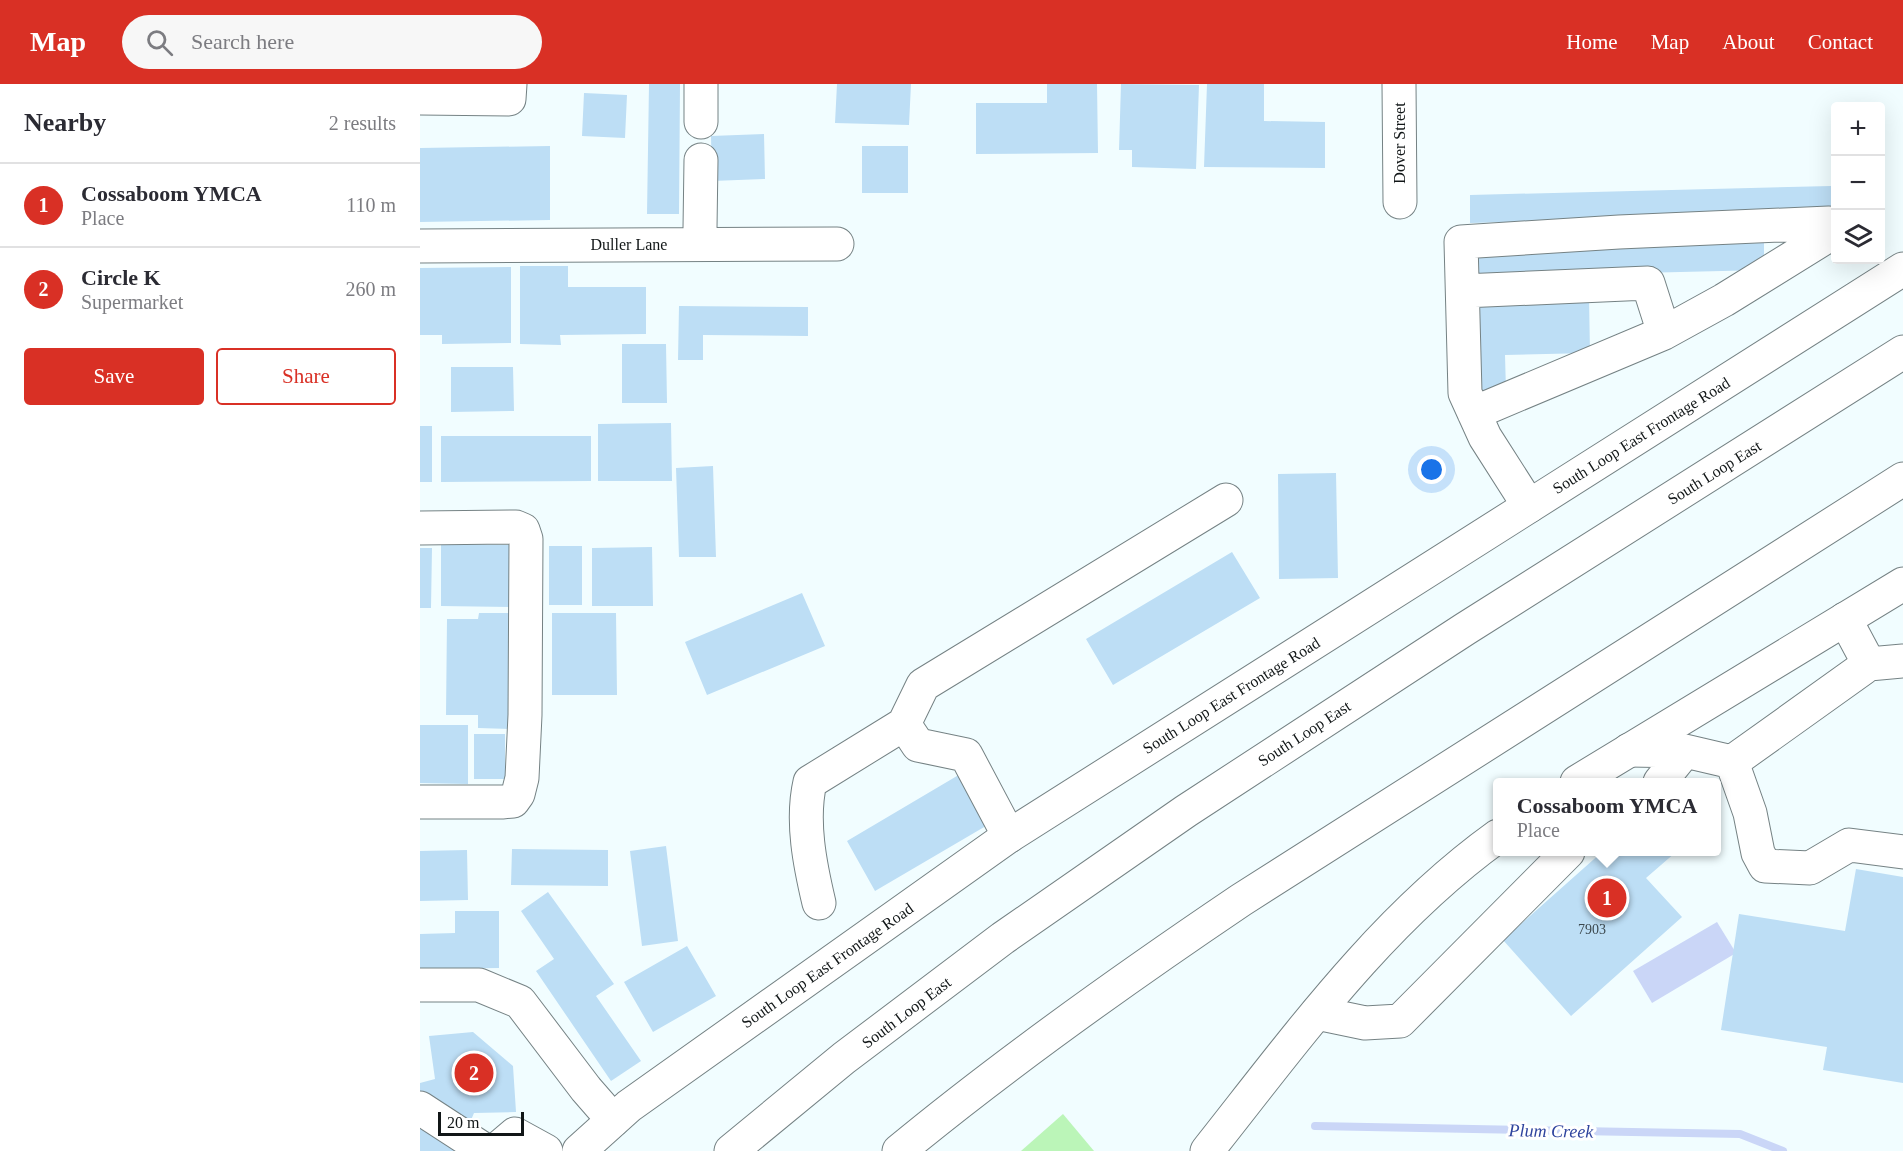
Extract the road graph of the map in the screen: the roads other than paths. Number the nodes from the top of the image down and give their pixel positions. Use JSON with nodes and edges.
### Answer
{"nodes":[{"id":1,"x":510,"y":84,"type":"edge"},
{"id":2,"x":701,"y":84,"type":"edge"},
{"id":3,"x":1399,"y":84,"type":"edge"},
{"id":4,"x":420,"y":98,"type":"edge"},
{"id":5,"x":701,"y":122,"type":"dead end"},
{"id":6,"x":701,"y":160,"type":"dead end"},
{"id":7,"x":1400,"y":202,"type":"dead end"},
{"id":8,"x":702,"y":244,"type":"junction"},
{"id":9,"x":837,"y":244,"type":"dead end"},
{"id":10,"x":420,"y":246,"type":"edge"},
{"id":11,"x":1903,"y":269,"type":"edge"},
{"id":12,"x":1463,"y":291,"type":"junction"},
{"id":13,"x":1664,"y":333,"type":"junction"},
{"id":14,"x":1903,"y":352,"type":"edge"},
{"id":15,"x":1474,"y":413,"type":"junction"},
{"id":16,"x":1903,"y":479,"type":"edge"},
{"id":17,"x":1226,"y":500,"type":"dead end"},
{"id":18,"x":1529,"y":506,"type":"junction"},
{"id":19,"x":420,"y":528,"type":"edge"},
{"id":20,"x":1903,"y":584,"type":"edge"},
{"id":21,"x":1845,"y":619,"type":"junction"},
{"id":22,"x":1903,"y":661,"type":"edge"},
{"id":23,"x":1869,"y":664,"type":"junction"},
{"id":24,"x":904,"y":723,"type":"junction"},
{"id":25,"x":1629,"y":750,"type":"junction"},
{"id":26,"x":1685,"y":751,"type":"junction"},
{"id":27,"x":1732,"y":762,"type":"junction"},
{"id":28,"x":1585,"y":778,"type":"edge"},
{"id":29,"x":1664,"y":778,"type":"edge"},
{"id":30,"x":420,"y":802,"type":"edge"},
{"id":31,"x":1009,"y":836,"type":"junction"},
{"id":32,"x":1493,"y":839,"type":"edge"},
{"id":33,"x":1903,"y":852,"type":"edge"},
{"id":34,"x":1564,"y":856,"type":"edge"},
{"id":35,"x":819,"y":903,"type":"dead end"},
{"id":36,"x":420,"y":985,"type":"edge"},
{"id":37,"x":1317,"y":1013,"type":"junction"},
{"id":38,"x":420,"y":1108,"type":"edge"},
{"id":39,"x":613,"y":1120,"type":"junction"},
{"id":40,"x":486,"y":1151,"type":"edge"},
{"id":41,"x":495,"y":1151,"type":"edge"},
{"id":42,"x":546,"y":1151,"type":"edge"},
{"id":43,"x":579,"y":1151,"type":"edge"},
{"id":44,"x":731,"y":1151,"type":"edge"},
{"id":45,"x":899,"y":1151,"type":"edge"},
{"id":46,"x":1207,"y":1151,"type":"edge"}],
"edges":[{"from":1,"to":4,"type":"main road"},
{"from":2,"to":5,"type":"main road"},
{"from":3,"to":7,"type":"main road","name":"Dover Street"},
{"from":6,"to":8,"type":"main road"},
{"from":8,"to":9,"type":"main road","name":"Duller Lane"},
{"from":8,"to":10,"type":"main road","name":"Duller Lane"},
{"from":11,"to":18,"type":"main road","name":"South Loop East Frontage Road"},
{"from":12,"to":13,"type":"main road"},
{"from":12,"to":13,"type":"main road"},
{"from":12,"to":15,"type":"main road"},
{"from":13,"to":15,"type":"main road"},
{"from":14,"to":44,"type":"main road","name":"South Loop East"},
{"from":15,"to":18,"type":"main road"},
{"from":16,"to":45,"type":"main road"},
{"from":17,"to":24,"type":"main road"},
{"from":18,"to":31,"type":"main road","name":"South Loop East Frontage Road"},
{"from":19,"to":30,"type":"main road"},
{"from":20,"to":21,"type":"main road"},
{"from":21,"to":23,"type":"main road"},
{"from":21,"to":25,"type":"main road"},
{"from":22,"to":23,"type":"main road"},
{"from":23,"to":27,"type":"main road"},
{"from":24,"to":31,"type":"main road"},
{"from":24,"to":35,"type":"main road"},
{"from":25,"to":26,"type":"main road"},
{"from":25,"to":28,"type":"main road"},
{"from":26,"to":27,"type":"main road"},
{"from":26,"to":29,"type":"main road"},
{"from":27,"to":33,"type":"main road"},
{"from":31,"to":39,"type":"main road","name":"South Loop East Frontage Road"},
{"from":32,"to":37,"type":"main road"},
{"from":34,"to":37,"type":"main road"},
{"from":36,"to":39,"type":"main road"},
{"from":37,"to":46,"type":"main road"},
{"from":38,"to":40,"type":"main road"},
{"from":39,"to":43,"type":"main road","name":"South Loop East Frontage Road"},
{"from":41,"to":42,"type":"main road"}]}
